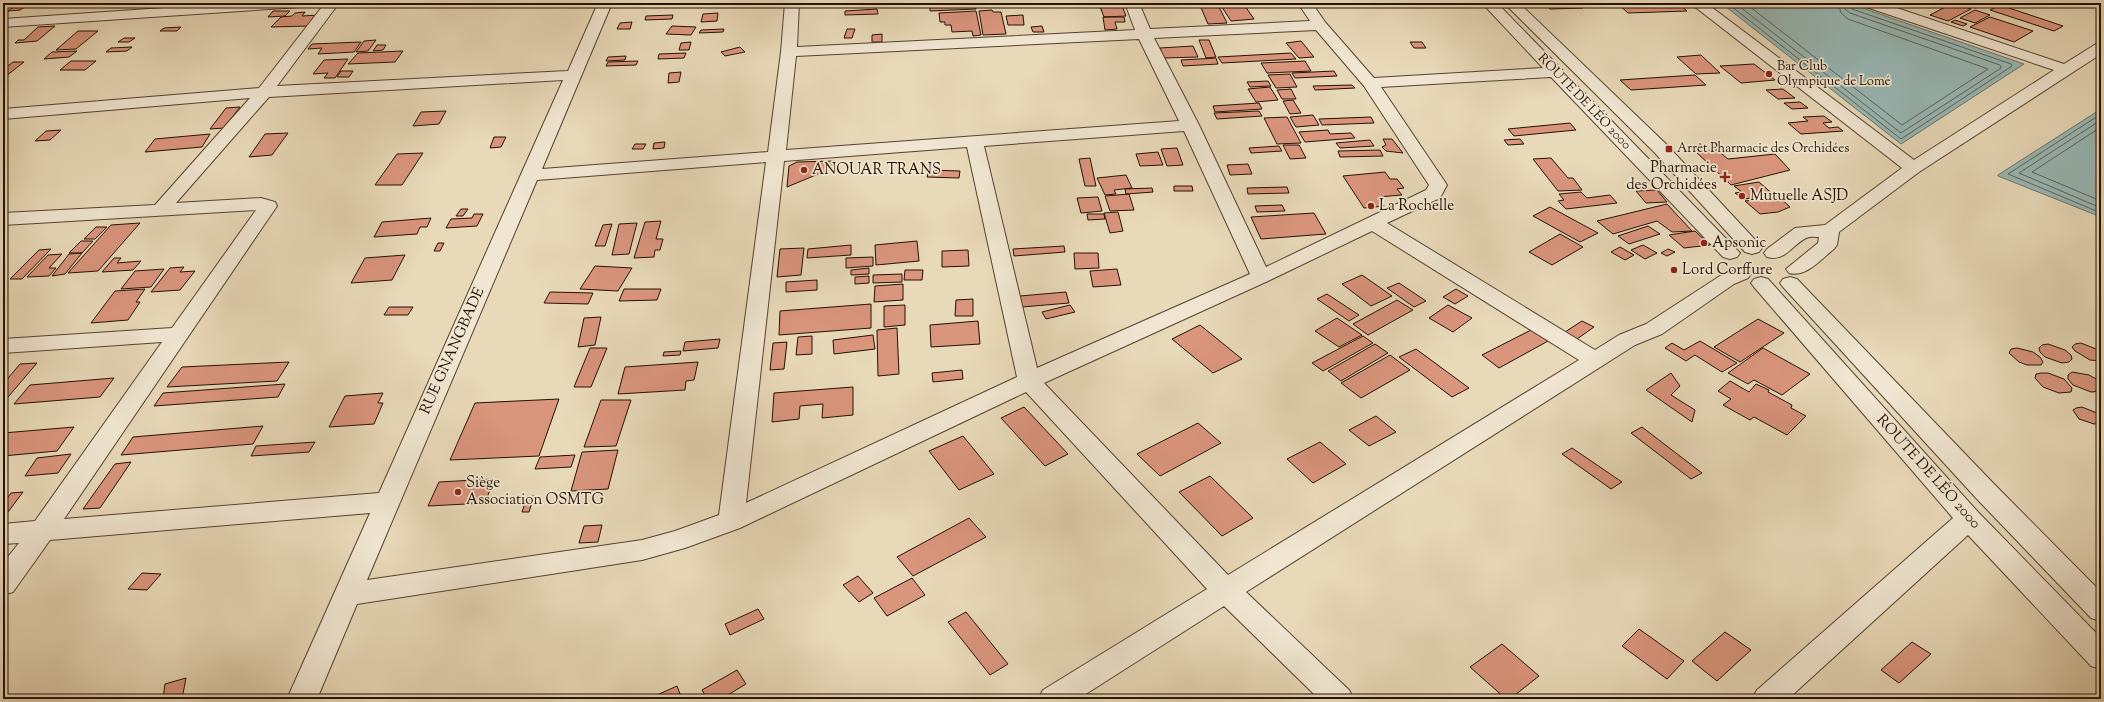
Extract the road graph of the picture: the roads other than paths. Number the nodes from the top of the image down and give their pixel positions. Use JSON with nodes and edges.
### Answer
{"nodes":[{"id":1,"x":300,"y":3,"type":"edge"},
{"id":2,"x":332,"y":3,"type":"edge"},
{"id":3,"x":605,"y":3,"type":"edge"},
{"id":4,"x":792,"y":3,"type":"edge"},
{"id":5,"x":1132,"y":3,"type":"edge"},
{"id":6,"x":1305,"y":3,"type":"edge"},
{"id":7,"x":1489,"y":3,"type":"edge"},
{"id":8,"x":1511,"y":3,"type":"edge"},
{"id":9,"x":1697,"y":3,"type":"edge"},
{"id":10,"x":1868,"y":3,"type":"edge"},
{"id":11,"x":230,"y":5,"type":"edge"},
{"id":12,"x":33,"y":8,"type":"dead end"},
{"id":13,"x":9,"y":22,"type":"edge"},
{"id":14,"x":1320,"y":25,"type":"junction"},
{"id":15,"x":1144,"y":33,"type":"junction"},
{"id":16,"x":2101,"y":47,"type":"edge"},
{"id":17,"x":789,"y":52,"type":"junction"},
{"id":18,"x":2080,"y":61,"type":"junction"},
{"id":19,"x":2101,"y":68,"type":"edge"},
{"id":20,"x":2065,"y":69,"type":"junction"},
{"id":21,"x":1555,"y":72,"type":"junction"},
{"id":22,"x":574,"y":75,"type":"junction"},
{"id":23,"x":1370,"y":83,"type":"junction"},
{"id":24,"x":264,"y":92,"type":"junction"},
{"id":25,"x":3,"y":114,"type":"edge"},
{"id":26,"x":1190,"y":125,"type":"junction"},
{"id":27,"x":974,"y":141,"type":"junction"},
{"id":28,"x":777,"y":155,"type":"junction"},
{"id":29,"x":1913,"y":168,"type":"junction"},
{"id":30,"x":530,"y":175,"type":"junction"},
{"id":31,"x":160,"y":209,"type":"junction"},
{"id":32,"x":3,"y":219,"type":"edge"},
{"id":33,"x":1372,"y":223,"type":"junction"},
{"id":34,"x":1830,"y":230,"type":"junction"},
{"id":35,"x":1752,"y":248,"type":"junction"},
{"id":36,"x":1774,"y":253,"type":"junction"},
{"id":37,"x":1740,"y":268,"type":"junction"},
{"id":38,"x":1793,"y":276,"type":"junction"},
{"id":39,"x":1261,"y":277,"type":"junction"},
{"id":40,"x":180,"y":334,"type":"junction"},
{"id":41,"x":3,"y":346,"type":"edge"},
{"id":42,"x":1596,"y":360,"type":"junction"},
{"id":43,"x":1029,"y":381,"type":"junction"},
{"id":44,"x":388,"y":502,"type":"junction"},
{"id":45,"x":1969,"y":519,"type":"junction"},
{"id":46,"x":731,"y":521,"type":"junction"},
{"id":47,"x":42,"y":531,"type":"junction"},
{"id":48,"x":3,"y":534,"type":"edge"},
{"id":49,"x":3,"y":584,"type":"edge"},
{"id":50,"x":1226,"y":591,"type":"junction"},
{"id":51,"x":348,"y":594,"type":"junction"},
{"id":52,"x":2101,"y":610,"type":"edge"},
{"id":53,"x":2101,"y":657,"type":"edge"},
{"id":54,"x":302,"y":699,"type":"edge"},
{"id":55,"x":1053,"y":699,"type":"edge"},
{"id":56,"x":1339,"y":699,"type":"edge"},
{"id":57,"x":1767,"y":699,"type":"edge"}],
"edges":[{"from":1,"to":11,"type":"street"},
{"from":2,"to":24,"type":"street"},
{"from":3,"to":22,"type":"street","name":"RUE GNANGBADE"},
{"from":4,"to":17,"type":"street"},
{"from":5,"to":15,"type":"street"},
{"from":6,"to":14,"type":"street"},
{"from":7,"to":21,"type":"street","name":"ROUTE DE LÉO 2000"},
{"from":8,"to":35,"type":"street","name":"ROUTE DE LÉO 2000"},
{"from":9,"to":29,"type":"street"},
{"from":10,"to":20,"type":"street"},
{"from":11,"to":13,"type":"street"},
{"from":12,"to":13,"type":"street"},
{"from":14,"to":15,"type":"street"},
{"from":14,"to":23,"type":"street"},
{"from":15,"to":17,"type":"street"},
{"from":15,"to":26,"type":"street"},
{"from":16,"to":18,"type":"street"},
{"from":17,"to":28,"type":"street"},
{"from":18,"to":19,"type":"street"},
{"from":18,"to":20,"type":"street"},
{"from":20,"to":29,"type":"street"},
{"from":21,"to":23,"type":"street"},
{"from":21,"to":37,"type":"street","name":"ROUTE DE LÉO 2000"},
{"from":22,"to":24,"type":"street"},
{"from":22,"to":30,"type":"street","name":"RUE GNANGBADE"},
{"from":23,"to":33,"type":"street"},
{"from":24,"to":25,"type":"street"},
{"from":24,"to":31,"type":"street"},
{"from":26,"to":27,"type":"street"},
{"from":26,"to":39,"type":"street"},
{"from":27,"to":28,"type":"street"},
{"from":27,"to":43,"type":"street"},
{"from":28,"to":30,"type":"street"},
{"from":28,"to":46,"type":"street"},
{"from":29,"to":34,"type":"street"},
{"from":30,"to":44,"type":"street","name":"RUE GNANGBADE"},
{"from":31,"to":32,"type":"street"},
{"from":31,"to":40,"type":"street"},
{"from":33,"to":39,"type":"street"},
{"from":33,"to":42,"type":"street"},
{"from":34,"to":36,"type":"street"},
{"from":34,"to":38,"type":"street"},
{"from":35,"to":36,"type":"street"},
{"from":35,"to":37,"type":"street"},
{"from":36,"to":38,"type":"street","name":"ROUTE DE LÉO 2000"},
{"from":37,"to":38,"type":"street"},
{"from":37,"to":42,"type":"street"},
{"from":37,"to":45,"type":"street","name":"ROUTE DE LÉO 2000"},
{"from":38,"to":52,"type":"street","name":"ROUTE DE LÉO 2000"},
{"from":39,"to":43,"type":"street"},
{"from":40,"to":41,"type":"street"},
{"from":40,"to":47,"type":"street"},
{"from":42,"to":50,"type":"street"},
{"from":43,"to":46,"type":"street"},
{"from":43,"to":50,"type":"street"},
{"from":44,"to":47,"type":"street"},
{"from":44,"to":51,"type":"street","name":"RUE GNANGBADE"},
{"from":45,"to":53,"type":"street","name":"ROUTE DE LÉO 2000"},
{"from":45,"to":57,"type":"street"},
{"from":46,"to":51,"type":"street"},
{"from":47,"to":48,"type":"street"},
{"from":47,"to":49,"type":"street"},
{"from":50,"to":55,"type":"street"},
{"from":50,"to":56,"type":"street"},
{"from":51,"to":54,"type":"street","name":"RUE GNANGBADE"}]}
